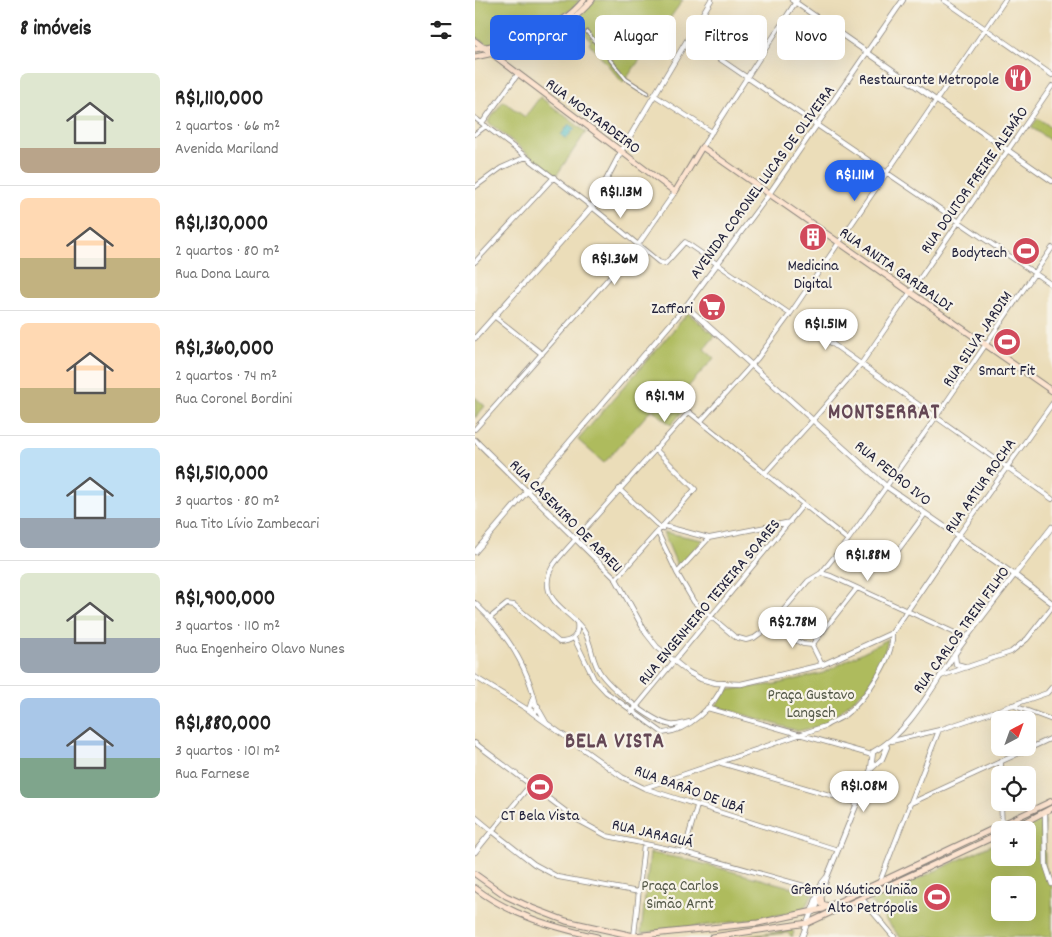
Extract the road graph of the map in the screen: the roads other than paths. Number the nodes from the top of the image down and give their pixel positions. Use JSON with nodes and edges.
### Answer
{"nodes":[{"id":1,"x":584,"y":0,"type":"edge"},
{"id":2,"x":592,"y":0,"type":"edge"},
{"id":3,"x":711,"y":0,"type":"edge"},
{"id":4,"x":903,"y":0,"type":"edge"},
{"id":5,"x":944,"y":0,"type":"edge"},
{"id":6,"x":1005,"y":0,"type":"edge"},
{"id":7,"x":795,"y":1,"type":"edge"},
{"id":8,"x":575,"y":15,"type":"edge"},
{"id":9,"x":702,"y":15,"type":"edge"},
{"id":10,"x":985,"y":29,"type":"junction"},
{"id":11,"x":587,"y":32,"type":"dead end"},
{"id":12,"x":475,"y":41,"type":"edge"},
{"id":13,"x":686,"y":43,"type":"edge"},
{"id":14,"x":484,"y":48,"type":"junction"},
{"id":15,"x":475,"y":49,"type":"edge"},
{"id":16,"x":490,"y":52,"type":"edge"},
{"id":17,"x":867,"y":52,"type":"junction"},
{"id":18,"x":490,"y":53,"type":"edge"},
{"id":19,"x":475,"y":56,"type":"edge"},
{"id":20,"x":500,"y":60,"type":"edge"},
{"id":21,"x":723,"y":60,"type":"edge"},
{"id":22,"x":518,"y":74,"type":"junction"},
{"id":23,"x":1052,"y":75,"type":"edge"},
{"id":24,"x":748,"y":76,"type":"junction"},
{"id":25,"x":1052,"y":86,"type":"edge"},
{"id":26,"x":648,"y":93,"type":"dead end"},
{"id":27,"x":654,"y":95,"type":"junction"},
{"id":28,"x":936,"y":101,"type":"junction"},
{"id":29,"x":475,"y":118,"type":"edge"},
{"id":30,"x":482,"y":123,"type":"junction"},
{"id":31,"x":486,"y":126,"type":"junction"},
{"id":32,"x":816,"y":126,"type":"junction"},
{"id":33,"x":712,"y":132,"type":"junction"},
{"id":34,"x":475,"y":134,"type":"edge"},
{"id":35,"x":702,"y":147,"type":"junction"},
{"id":36,"x":1007,"y":150,"type":"junction"},
{"id":37,"x":621,"y":151,"type":"junction"},
{"id":38,"x":526,"y":157,"type":"junction"},
{"id":39,"x":887,"y":172,"type":"junction"},
{"id":40,"x":554,"y":178,"type":"junction"},
{"id":41,"x":1052,"y":181,"type":"edge"},
{"id":42,"x":475,"y":187,"type":"edge"},
{"id":43,"x":675,"y":192,"type":"junction"},
{"id":44,"x":769,"y":194,"type":"junction"},
{"id":45,"x":592,"y":207,"type":"junction"},
{"id":46,"x":959,"y":221,"type":"junction"},
{"id":47,"x":839,"y":242,"type":"junction"},
{"id":48,"x":638,"y":245,"type":"junction"},
{"id":49,"x":1052,"y":248,"type":"edge"},
{"id":50,"x":475,"y":262,"type":"edge"},
{"id":51,"x":718,"y":263,"type":"junction"},
{"id":52,"x":1035,"y":273,"type":"junction"},
{"id":53,"x":1052,"y":285,"type":"edge"},
{"id":54,"x":910,"y":292,"type":"junction"},
{"id":55,"x":686,"y":306,"type":"junction"},
{"id":56,"x":790,"y":314,"type":"junction"},
{"id":57,"x":494,"y":316,"type":"junction"},
{"id":58,"x":803,"y":323,"type":"dead end"},
{"id":59,"x":475,"y":338,"type":"edge"},
{"id":60,"x":986,"y":345,"type":"junction"},
{"id":61,"x":542,"y":354,"type":"junction"},
{"id":62,"x":861,"y":364,"type":"junction"},
{"id":63,"x":751,"y":365,"type":"junction"},
{"id":64,"x":1052,"y":391,"type":"edge"},
{"id":65,"x":1052,"y":404,"type":"edge"},
{"id":66,"x":936,"y":417,"type":"junction"},
{"id":67,"x":813,"y":420,"type":"junction"},
{"id":68,"x":701,"y":421,"type":"junction"},
{"id":69,"x":475,"y":429,"type":"edge"},
{"id":70,"x":475,"y":440,"type":"edge"},
{"id":71,"x":655,"y":449,"type":"junction"},
{"id":72,"x":1007,"y":467,"type":"junction"},
{"id":73,"x":765,"y":472,"type":"junction"},
{"id":74,"x":887,"y":487,"type":"junction"},
{"id":75,"x":619,"y":489,"type":"junction"},
{"id":76,"x":527,"y":492,"type":"junction"},
{"id":77,"x":1052,"y":499,"type":"edge"},
{"id":78,"x":803,"y":505,"type":"junction"},
{"id":79,"x":925,"y":514,"type":"junction"},
{"id":80,"x":791,"y":522,"type":"junction"},
{"id":81,"x":1052,"y":527,"type":"edge"},
{"id":82,"x":661,"y":529,"type":"junction"},
{"id":83,"x":958,"y":536,"type":"junction"},
{"id":84,"x":709,"y":538,"type":"junction"},
{"id":85,"x":574,"y":540,"type":"junction"},
{"id":86,"x":848,"y":540,"type":"junction"},
{"id":87,"x":475,"y":552,"type":"edge"},
{"id":88,"x":887,"y":565,"type":"dead end"},
{"id":89,"x":677,"y":573,"type":"junction"},
{"id":90,"x":821,"y":573,"type":"junction"},
{"id":91,"x":1015,"y":575,"type":"junction"},
{"id":92,"x":617,"y":579,"type":"junction"},
{"id":93,"x":857,"y":588,"type":"junction"},
{"id":94,"x":475,"y":603,"type":"edge"},
{"id":95,"x":1052,"y":603,"type":"edge"},
{"id":96,"x":1052,"y":607,"type":"edge"},
{"id":97,"x":907,"y":611,"type":"junction"},
{"id":98,"x":710,"y":616,"type":"junction"},
{"id":99,"x":491,"y":617,"type":"junction"},
{"id":100,"x":577,"y":621,"type":"junction"},
{"id":101,"x":769,"y":627,"type":"junction"},
{"id":102,"x":892,"y":633,"type":"junction"},
{"id":103,"x":574,"y":638,"type":"junction"},
{"id":104,"x":967,"y":638,"type":"junction"},
{"id":105,"x":812,"y":645,"type":"junction"},
{"id":106,"x":955,"y":654,"type":"junction"},
{"id":107,"x":673,"y":661,"type":"junction"},
{"id":108,"x":822,"y":665,"type":"junction"},
{"id":109,"x":967,"y":667,"type":"junction"},
{"id":110,"x":475,"y":677,"type":"edge"},
{"id":111,"x":939,"y":677,"type":"junction"},
{"id":112,"x":724,"y":683,"type":"junction"},
{"id":113,"x":1052,"y":687,"type":"edge"},
{"id":114,"x":534,"y":705,"type":"junction"},
{"id":115,"x":1012,"y":705,"type":"junction"},
{"id":116,"x":518,"y":706,"type":"junction"},
{"id":117,"x":637,"y":706,"type":"junction"},
{"id":118,"x":707,"y":708,"type":"junction"},
{"id":119,"x":531,"y":712,"type":"junction"},
{"id":120,"x":632,"y":712,"type":"junction"},
{"id":121,"x":1052,"y":720,"type":"edge"},
{"id":122,"x":689,"y":722,"type":"junction"},
{"id":123,"x":547,"y":724,"type":"junction"},
{"id":124,"x":939,"y":730,"type":"junction"},
{"id":125,"x":897,"y":735,"type":"junction"},
{"id":126,"x":797,"y":736,"type":"junction"},
{"id":127,"x":906,"y":737,"type":"junction"},
{"id":128,"x":1052,"y":738,"type":"edge"},
{"id":129,"x":892,"y":741,"type":"junction"},
{"id":130,"x":475,"y":743,"type":"edge"},
{"id":131,"x":877,"y":755,"type":"junction"},
{"id":132,"x":721,"y":763,"type":"junction"},
{"id":133,"x":1001,"y":763,"type":"joint"},
{"id":134,"x":531,"y":784,"type":"junction"},
{"id":135,"x":644,"y":788,"type":"junction"},
{"id":136,"x":1052,"y":801,"type":"edge"},
{"id":137,"x":857,"y":804,"type":"junction"},
{"id":138,"x":909,"y":804,"type":"junction"},
{"id":139,"x":697,"y":806,"type":"junction"},
{"id":140,"x":1052,"y":808,"type":"edge"},
{"id":141,"x":1045,"y":812,"type":"junction"},
{"id":142,"x":475,"y":817,"type":"edge"},
{"id":143,"x":1010,"y":821,"type":"edge"},
{"id":144,"x":1028,"y":821,"type":"edge"},
{"id":145,"x":991,"y":830,"type":"edge"},
{"id":146,"x":492,"y":831,"type":"junction"},
{"id":147,"x":991,"y":838,"type":"edge"},
{"id":148,"x":644,"y":844,"type":"junction"},
{"id":149,"x":838,"y":850,"type":"junction"},
{"id":150,"x":475,"y":852,"type":"edge"},
{"id":151,"x":684,"y":852,"type":"junction"},
{"id":152,"x":883,"y":872,"type":"junction"},
{"id":153,"x":475,"y":874,"type":"edge"},
{"id":154,"x":827,"y":877,"type":"junction"},
{"id":155,"x":887,"y":878,"type":"junction"},
{"id":156,"x":879,"y":881,"type":"junction"},
{"id":157,"x":1052,"y":884,"type":"edge"},
{"id":158,"x":475,"y":888,"type":"edge"},
{"id":159,"x":819,"y":890,"type":"junction"},
{"id":160,"x":639,"y":892,"type":"junction"},
{"id":161,"x":821,"y":898,"type":"junction"},
{"id":162,"x":864,"y":899,"type":"junction"},
{"id":163,"x":829,"y":906,"type":"junction"},
{"id":164,"x":812,"y":913,"type":"junction"},
{"id":165,"x":798,"y":916,"type":"junction"},
{"id":166,"x":808,"y":923,"type":"junction"},
{"id":167,"x":597,"y":937,"type":"edge"},
{"id":168,"x":634,"y":937,"type":"edge"},
{"id":169,"x":712,"y":937,"type":"edge"},
{"id":170,"x":802,"y":937,"type":"edge"},
{"id":171,"x":893,"y":937,"type":"edge"}],
"edges":[{"from":1,"to":14,"type":"main road"},
{"from":2,"to":8,"type":"main road"},
{"from":3,"to":9,"type":"street"},
{"from":4,"to":17,"type":"street","name":"AVENIDA CORONEL LUCAS DE OLIVEIRA"},
{"from":5,"to":10,"type":"street"},
{"from":6,"to":10,"type":"street"},
{"from":7,"to":17,"type":"street"},
{"from":7,"to":24,"type":"street"},
{"from":10,"to":23,"type":"street"},
{"from":10,"to":28,"type":"street"},
{"from":11,"to":26,"type":"street"},
{"from":12,"to":14,"type":"main road","name":"RUA MOSTARDEIRO"},
{"from":13,"to":27,"type":"street"},
{"from":14,"to":15,"type":"main road"},
{"from":14,"to":16,"type":"main road","name":"RUA MOSTARDEIRO"},
{"from":17,"to":28,"type":"street"},
{"from":17,"to":32,"type":"street","name":"AVENIDA CORONEL LUCAS DE OLIVEIRA"},
{"from":18,"to":19,"type":"main road"},
{"from":20,"to":22,"type":"main road","name":"RUA MOSTARDEIRO"},
{"from":21,"to":24,"type":"street"},
{"from":22,"to":30,"type":"street"},
{"from":22,"to":37,"type":"main road","name":"RUA MOSTARDEIRO"},
{"from":24,"to":32,"type":"street"},
{"from":24,"to":33,"type":"street"},
{"from":25,"to":36,"type":"street","name":"RUA DOUTOR FREIRE ALEMÃO"},
{"from":27,"to":33,"type":"street"},
{"from":27,"to":37,"type":"street"},
{"from":28,"to":36,"type":"street"},
{"from":28,"to":39,"type":"street"},
{"from":29,"to":30,"type":"street"},
{"from":30,"to":31,"type":"street"},
{"from":31,"to":34,"type":"street"},
{"from":31,"to":38,"type":"street"},
{"from":32,"to":39,"type":"street"},
{"from":32,"to":44,"type":"street","name":"AVENIDA CORONEL LUCAS DE OLIVEIRA"},
{"from":33,"to":35,"type":"street"},
{"from":35,"to":43,"type":"main road"},
{"from":35,"to":44,"type":"main road","name":"RUA ANITA GARIBALDI"},
{"from":36,"to":41,"type":"street"},
{"from":36,"to":46,"type":"street","name":"RUA DOUTOR FREIRE ALEMÃO"},
{"from":37,"to":43,"type":"main road","name":"RUA MOSTARDEIRO"},
{"from":37,"to":45,"type":"street"},
{"from":38,"to":40,"type":"street"},
{"from":38,"to":42,"type":"street"},
{"from":39,"to":46,"type":"street"},
{"from":39,"to":47,"type":"street"},
{"from":40,"to":45,"type":"street"},
{"from":40,"to":50,"type":"street"},
{"from":43,"to":48,"type":"street"},
{"from":44,"to":47,"type":"main road","name":"RUA ANITA GARIBALDI"},
{"from":44,"to":51,"type":"street","name":"AVENIDA CORONEL LUCAS DE OLIVEIRA"},
{"from":45,"to":48,"type":"street"},
{"from":45,"to":57,"type":"street"},
{"from":46,"to":52,"type":"street"},
{"from":46,"to":54,"type":"street","name":"RUA DOUTOR FREIRE ALEMÃO"},
{"from":47,"to":54,"type":"main road","name":"RUA ANITA GARIBALDI"},
{"from":47,"to":56,"type":"street"},
{"from":48,"to":51,"type":"street"},
{"from":48,"to":61,"type":"street"},
{"from":49,"to":52,"type":"street","name":"RUA SILVA JARDIM"},
{"from":51,"to":55,"type":"street","name":"AVENIDA CORONEL LUCAS DE OLIVEIRA"},
{"from":51,"to":56,"type":"street"},
{"from":52,"to":53,"type":"street"},
{"from":52,"to":60,"type":"street","name":"RUA SILVA JARDIM"},
{"from":54,"to":60,"type":"main road","name":"RUA ANITA GARIBALDI"},
{"from":54,"to":62,"type":"street","name":"RUA DOUTOR FREIRE ALEMÃO"},
{"from":55,"to":63,"type":"street","name":"RUA PEDRO IVO"},
{"from":55,"to":76,"type":"street","name":"AVENIDA CORONEL LUCAS DE OLIVEIRA"},
{"from":56,"to":63,"type":"street"},
{"from":57,"to":59,"type":"street"},
{"from":57,"to":61,"type":"street"},
{"from":58,"to":62,"type":"street"},
{"from":60,"to":64,"type":"main road","name":"RUA ANITA GARIBALDI"},
{"from":60,"to":66,"type":"street","name":"RUA SILVA JARDIM"},
{"from":61,"to":69,"type":"street"},
{"from":62,"to":66,"type":"street"},
{"from":62,"to":67,"type":"street","name":"RUA DOUTOR FREIRE ALEMÃO"},
{"from":63,"to":67,"type":"street","name":"RUA PEDRO IVO"},
{"from":63,"to":68,"type":"street"},
{"from":65,"to":72,"type":"street","name":"RUA ARTUR ROCHA"},
{"from":66,"to":72,"type":"street"},
{"from":66,"to":74,"type":"street","name":"RUA SILVA JARDIM"},
{"from":67,"to":73,"type":"street","name":"RUA DOUTOR FREIRE ALEMÃO"},
{"from":67,"to":74,"type":"street","name":"RUA PEDRO IVO"},
{"from":68,"to":71,"type":"street"},
{"from":68,"to":73,"type":"street"},
{"from":70,"to":76,"type":"street","name":"RUA CASEMIRO DE ABREU"},
{"from":71,"to":75,"type":"street"},
{"from":71,"to":82,"type":"street"},
{"from":72,"to":77,"type":"street"},
{"from":72,"to":83,"type":"street","name":"RUA ARTUR ROCHA"},
{"from":73,"to":78,"type":"street"},
{"from":74,"to":79,"type":"street","name":"RUA PEDRO IVO"},
{"from":74,"to":86,"type":"street","name":"RUA SILVA JARDIM"},
{"from":75,"to":82,"type":"street"},
{"from":75,"to":85,"type":"street"},
{"from":76,"to":85,"type":"street","name":"RUA CASEMIRO DE ABREU"},
{"from":76,"to":87,"type":"street","name":"AVENIDA CORONEL LUCAS DE OLIVEIRA"},
{"from":78,"to":80,"type":"street","name":"RUA ENGENHEIRO TEIXEIRA SOARES"},
{"from":78,"to":86,"type":"street"},
{"from":79,"to":83,"type":"street","name":"RUA PEDRO IVO"},
{"from":79,"to":88,"type":"street"},
{"from":80,"to":84,"type":"street"},
{"from":80,"to":98,"type":"street","name":"RUA ENGENHEIRO TEIXEIRA SOARES"},
{"from":81,"to":91,"type":"street","name":"RUA CARLOS TREIN FILHO"},
{"from":82,"to":84,"type":"street"},
{"from":82,"to":89,"type":"street"},
{"from":82,"to":92,"type":"street"},
{"from":83,"to":91,"type":"street","name":"RUA PEDRO IVO"},
{"from":83,"to":97,"type":"street","name":"RUA ARTUR ROCHA"},
{"from":84,"to":89,"type":"street"},
{"from":85,"to":92,"type":"street","name":"RUA CASEMIRO DE ABREU"},
{"from":85,"to":100,"type":"street"},
{"from":86,"to":90,"type":"street","name":"RUA SILVA JARDIM"},
{"from":89,"to":98,"type":"street"},
{"from":90,"to":93,"type":"street"},
{"from":90,"to":101,"type":"street","name":"RUA SILVA JARDIM"},
{"from":91,"to":95,"type":"street","name":"RUA PEDRO IVO"},
{"from":91,"to":104,"type":"street","name":"RUA CARLOS TREIN FILHO"},
{"from":92,"to":107,"type":"street","name":"RUA CASEMIRO DE ABREU"},
{"from":93,"to":97,"type":"street"},
{"from":93,"to":105,"type":"street"},
{"from":94,"to":99,"type":"street"},
{"from":96,"to":109,"type":"street"},
{"from":97,"to":102,"type":"street","name":"RUA ARTUR ROCHA"},
{"from":97,"to":104,"type":"street"},
{"from":98,"to":101,"type":"street","name":"RUA SILVA JARDIM"},
{"from":98,"to":107,"type":"street","name":"RUA ENGENHEIRO TEIXEIRA SOARES"},
{"from":99,"to":103,"type":"street"},
{"from":99,"to":114,"type":"street"},
{"from":100,"to":103,"type":"street"},
{"from":100,"to":117,"type":"street"},
{"from":101,"to":105,"type":"street"},
{"from":102,"to":108,"type":"street"},
{"from":102,"to":126,"type":"street"},
{"from":103,"to":120,"type":"street"},
{"from":104,"to":106,"type":"street","name":"RUA CARLOS TREIN FILHO"},
{"from":105,"to":108,"type":"street"},
{"from":106,"to":109,"type":"street"},
{"from":106,"to":111,"type":"street","name":"RUA CARLOS TREIN FILHO"},
{"from":107,"to":112,"type":"street","name":"RUA CASEMIRO DE ABREU"},
{"from":107,"to":117,"type":"street","name":"RUA ENGENHEIRO TEIXEIRA SOARES"},
{"from":108,"to":112,"type":"street"},
{"from":109,"to":111,"type":"street"},
{"from":110,"to":116,"type":"street","name":"RUA BARÃO DE UBÁ"},
{"from":111,"to":125,"type":"street","name":"RUA CARLOS TREIN FILHO"},
{"from":112,"to":118,"type":"street"},
{"from":113,"to":115,"type":"street"},
{"from":114,"to":116,"type":"street"},
{"from":114,"to":119,"type":"street"},
{"from":114,"to":119,"type":"street"},
{"from":114,"to":123,"type":"street","name":"RUA BARÃO DE UBÁ"},
{"from":115,"to":121,"type":"street"},
{"from":115,"to":124,"type":"street"},
{"from":116,"to":119,"type":"street","name":"RUA BARÃO DE UBÁ"},
{"from":117,"to":120,"type":"street","name":"RUA ENGENHEIRO TEIXEIRA SOARES"},
{"from":117,"to":122,"type":"street"},
{"from":118,"to":122,"type":"street"},
{"from":118,"to":126,"type":"street"},
{"from":119,"to":123,"type":"street","name":"RUA BARÃO DE UBÁ"},
{"from":120,"to":122,"type":"street"},
{"from":123,"to":135,"type":"street","name":"RUA BARÃO DE UBÁ"},
{"from":124,"to":127,"type":"street"},
{"from":124,"to":138,"type":"street"},
{"from":125,"to":127,"type":"street"},
{"from":125,"to":129,"type":"street","name":"RUA CARLOS TREIN FILHO"},
{"from":126,"to":131,"type":"street"},
{"from":126,"to":132,"type":"street"},
{"from":127,"to":129,"type":"street"},
{"from":128,"to":133,"type":"street"},
{"from":129,"to":131,"type":"street","name":"RUA CARLOS TREIN FILHO"},
{"from":130,"to":134,"type":"street","name":"RUA JARAGUÁ"},
{"from":131,"to":137,"type":"street"},
{"from":132,"to":135,"type":"street"},
{"from":132,"to":137,"type":"street"},
{"from":133,"to":138,"type":"street"},
{"from":134,"to":146,"type":"street"},
{"from":134,"to":148,"type":"street","name":"RUA JARAGUÁ"},
{"from":135,"to":139,"type":"street","name":"RUA BARÃO DE UBÁ"},
{"from":136,"to":141,"type":"main road"},
{"from":136,"to":143,"type":"main road"},
{"from":137,"to":149,"type":"street"},
{"from":138,"to":152,"type":"street"},
{"from":139,"to":149,"type":"street","name":"RUA BARÃO DE UBÁ"},
{"from":139,"to":151,"type":"street"},
{"from":140,"to":141,"type":"main road"},
{"from":141,"to":144,"type":"main road"},
{"from":141,"to":157,"type":"street"},
{"from":142,"to":146,"type":"street"},
{"from":145,"to":155,"type":"main road"},
{"from":146,"to":150,"type":"street"},
{"from":146,"to":160,"type":"street"},
{"from":147,"to":162,"type":"main road"},
{"from":148,"to":151,"type":"street","name":"RUA JARAGUÁ"},
{"from":148,"to":160,"type":"street"},
{"from":149,"to":154,"type":"street"},
{"from":151,"to":159,"type":"street","name":"RUA JARAGUÁ"},
{"from":152,"to":155,"type":"street"},
{"from":152,"to":156,"type":"street"},
{"from":153,"to":168,"type":"main road"},
{"from":154,"to":159,"type":"street"},
{"from":154,"to":161,"type":"street"},
{"from":155,"to":156,"type":"main road"},
{"from":156,"to":163,"type":"main road"},
{"from":158,"to":167,"type":"main road"},
{"from":159,"to":164,"type":"street"},
{"from":160,"to":168,"type":"street"},
{"from":161,"to":163,"type":"main road"},
{"from":161,"to":164,"type":"street"},
{"from":162,"to":166,"type":"main road"},
{"from":162,"to":171,"type":"street"},
{"from":163,"to":164,"type":"main road"},
{"from":164,"to":165,"type":"main road"},
{"from":164,"to":166,"type":"street"},
{"from":165,"to":166,"type":"main road"},
{"from":165,"to":168,"type":"main road"},
{"from":166,"to":169,"type":"main road"},
{"from":166,"to":170,"type":"street"}]}
